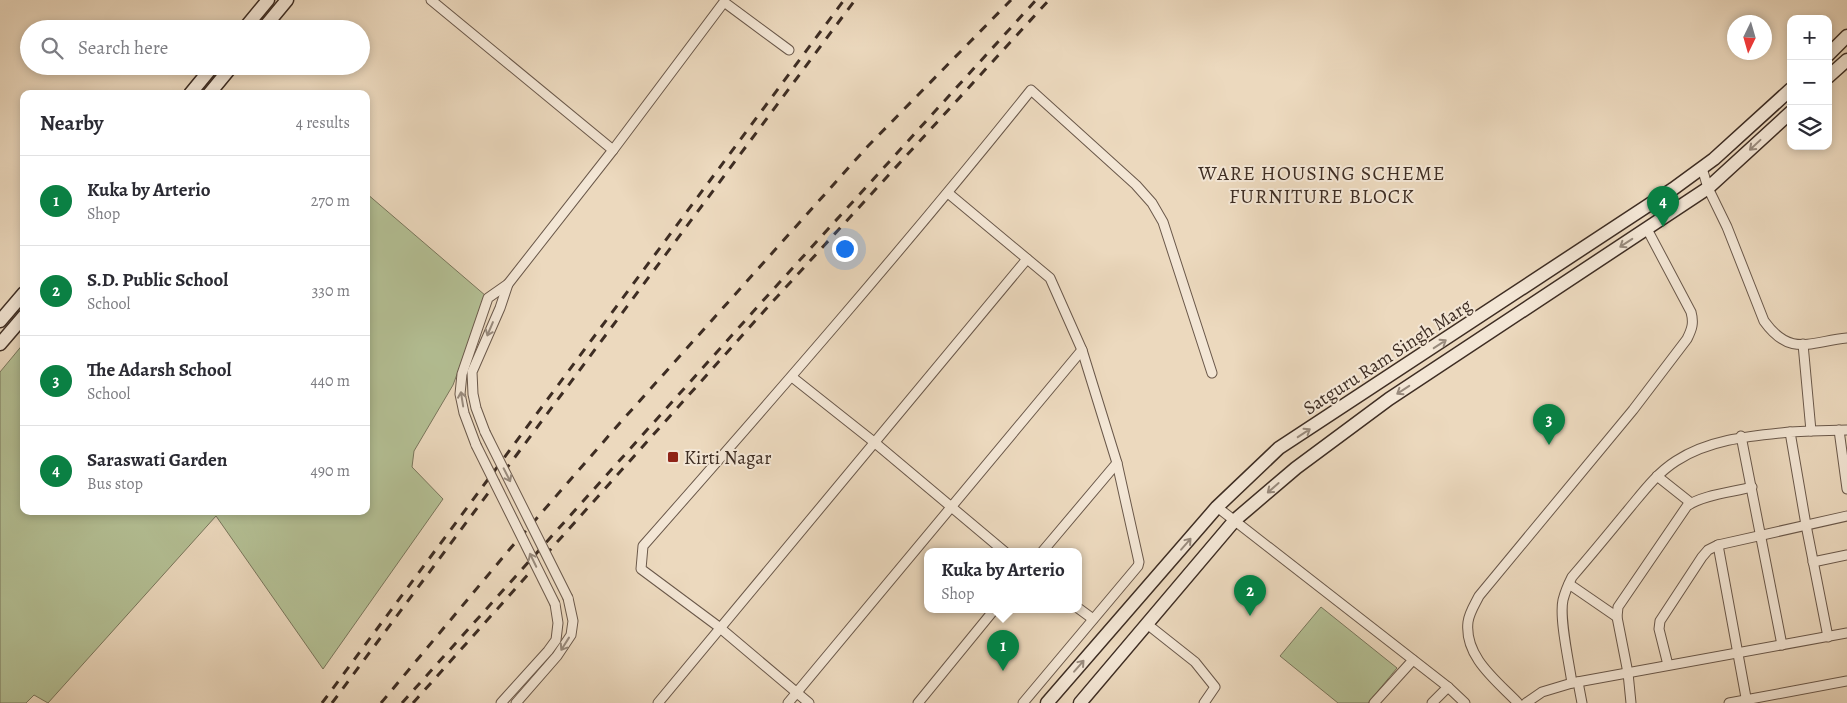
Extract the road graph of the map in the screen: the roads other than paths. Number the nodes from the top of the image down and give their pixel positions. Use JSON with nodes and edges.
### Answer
{"nodes":[{"id":1,"x":268,"y":0,"type":"edge"},
{"id":2,"x":287,"y":0,"type":"edge"},
{"id":3,"x":431,"y":0,"type":"edge"},
{"id":4,"x":723,"y":1,"type":"edge"},
{"id":5,"x":251,"y":20,"type":"edge"},
{"id":6,"x":271,"y":20,"type":"edge"},
{"id":7,"x":1847,"y":36,"type":"edge"},
{"id":8,"x":788,"y":50,"type":"dead end"},
{"id":9,"x":1832,"y":51,"type":"edge"},
{"id":10,"x":1847,"y":60,"type":"edge"},
{"id":11,"x":1832,"y":73,"type":"edge"},
{"id":12,"x":206,"y":75,"type":"edge"},
{"id":13,"x":225,"y":75,"type":"edge"},
{"id":14,"x":193,"y":90,"type":"edge"},
{"id":15,"x":212,"y":90,"type":"edge"},
{"id":16,"x":1787,"y":93,"type":"edge"},
{"id":17,"x":1787,"y":116,"type":"edge"},
{"id":18,"x":613,"y":150,"type":"junction"},
{"id":19,"x":1702,"y":168,"type":"junction"},
{"id":20,"x":1708,"y":188,"type":"junction"},
{"id":21,"x":948,"y":193,"type":"junction"},
{"id":22,"x":1647,"y":229,"type":"junction"},
{"id":23,"x":1027,"y":258,"type":"junction"},
{"id":24,"x":508,"y":284,"type":"junction"},
{"id":25,"x":20,"y":298,"type":"edge"},
{"id":26,"x":0,"y":321,"type":"edge"},
{"id":27,"x":20,"y":321,"type":"edge"},
{"id":28,"x":1847,"y":338,"type":"edge"},
{"id":29,"x":0,"y":344,"type":"edge"},
{"id":30,"x":1803,"y":344,"type":"junction"},
{"id":31,"x":1082,"y":350,"type":"junction"},
{"id":32,"x":1212,"y":373,"type":"dead end"},
{"id":33,"x":792,"y":377,"type":"junction"},
{"id":34,"x":1843,"y":430,"type":"edge"},
{"id":35,"x":1812,"y":431,"type":"junction"},
{"id":36,"x":1790,"y":432,"type":"junction"},
{"id":37,"x":1741,"y":436,"type":"junction"},
{"id":38,"x":874,"y":442,"type":"junction"},
{"id":39,"x":1118,"y":463,"type":"junction"},
{"id":40,"x":1845,"y":466,"type":"edge"},
{"id":41,"x":1657,"y":476,"type":"junction"},
{"id":42,"x":1752,"y":487,"type":"junction"},
{"id":43,"x":1847,"y":489,"type":"edge"},
{"id":44,"x":1692,"y":503,"type":"junction"},
{"id":45,"x":952,"y":506,"type":"junction"},
{"id":46,"x":1217,"y":508,"type":"junction"},
{"id":47,"x":1847,"y":516,"type":"edge"},
{"id":48,"x":1235,"y":520,"type":"junction"},
{"id":49,"x":1806,"y":525,"type":"junction"},
{"id":50,"x":1761,"y":535,"type":"junction"},
{"id":51,"x":1718,"y":545,"type":"junction"},
{"id":52,"x":1000,"y":548,"type":"edge"},
{"id":53,"x":1045,"y":548,"type":"edge"},
{"id":54,"x":1847,"y":556,"type":"edge"},
{"id":55,"x":1813,"y":562,"type":"junction"},
{"id":56,"x":1569,"y":584,"type":"junction"},
{"id":57,"x":1082,"y":611,"type":"edge"},
{"id":58,"x":992,"y":613,"type":"edge"},
{"id":59,"x":1617,"y":616,"type":"junction"},
{"id":60,"x":1093,"y":619,"type":"junction"},
{"id":61,"x":1147,"y":624,"type":"junction"},
{"id":62,"x":719,"y":627,"type":"junction"},
{"id":63,"x":1847,"y":633,"type":"edge"},
{"id":64,"x":1828,"y":637,"type":"junction"},
{"id":65,"x":1782,"y":645,"type":"junction"},
{"id":66,"x":1737,"y":653,"type":"junction"},
{"id":67,"x":1412,"y":660,"type":"junction"},
{"id":68,"x":1668,"y":666,"type":"junction"},
{"id":69,"x":1628,"y":673,"type":"junction"},
{"id":70,"x":1847,"y":681,"type":"edge"},
{"id":71,"x":1575,"y":682,"type":"junction"},
{"id":72,"x":1448,"y":687,"type":"junction"},
{"id":73,"x":797,"y":693,"type":"junction"},
{"id":74,"x":1746,"y":702,"type":"edge"},
{"id":75,"x":500,"y":703,"type":"edge"},
{"id":76,"x":516,"y":703,"type":"edge"},
{"id":77,"x":658,"y":703,"type":"edge"},
{"id":78,"x":788,"y":703,"type":"edge"},
{"id":79,"x":809,"y":703,"type":"edge"},
{"id":80,"x":918,"y":703,"type":"edge"},
{"id":81,"x":1023,"y":703,"type":"edge"},
{"id":82,"x":1047,"y":703,"type":"edge"},
{"id":83,"x":1080,"y":703,"type":"edge"},
{"id":84,"x":1204,"y":703,"type":"edge"},
{"id":85,"x":1374,"y":703,"type":"edge"},
{"id":86,"x":1432,"y":703,"type":"edge"},
{"id":87,"x":1465,"y":703,"type":"edge"},
{"id":88,"x":1518,"y":703,"type":"edge"},
{"id":89,"x":1526,"y":703,"type":"edge"},
{"id":90,"x":1582,"y":703,"type":"edge"},
{"id":91,"x":1631,"y":703,"type":"edge"},
{"id":92,"x":1729,"y":703,"type":"edge"}],
"edges":[{"from":1,"to":5,"type":"main road"},
{"from":2,"to":6,"type":"main road"},
{"from":3,"to":18,"type":"street"},
{"from":4,"to":8,"type":"street"},
{"from":4,"to":18,"type":"street"},
{"from":7,"to":9,"type":"main road"},
{"from":10,"to":11,"type":"main road"},
{"from":12,"to":14,"type":"main road"},
{"from":13,"to":15,"type":"main road"},
{"from":16,"to":19,"type":"main road","name":"Satguru Ram Singh Marg"},
{"from":17,"to":20,"type":"main road","name":"Satguru Ram Singh Marg","one_way":true},
{"from":18,"to":24,"type":"street"},
{"from":19,"to":20,"type":"street"},
{"from":46,"to":19,"type":"main road","name":"Satguru Ram Singh Marg","one_way":true},
{"from":20,"to":22,"type":"main road","name":"Satguru Ram Singh Marg"},
{"from":20,"to":30,"type":"street"},
{"from":21,"to":23,"type":"street"},
{"from":21,"to":32,"type":"street"},
{"from":21,"to":33,"type":"street"},
{"from":22,"to":48,"type":"main road","name":"Satguru Ram Singh Marg","one_way":true},
{"from":22,"to":88,"type":"street"},
{"from":23,"to":31,"type":"street"},
{"from":23,"to":38,"type":"street"},
{"from":75,"to":24,"type":"street","one_way":true,"bridge":true},
{"from":24,"to":76,"type":"street","one_way":true,"bridge":true},
{"from":25,"to":26,"type":"main road"},
{"from":27,"to":29,"type":"main road"},
{"from":28,"to":30,"type":"street"},
{"from":30,"to":35,"type":"street"},
{"from":31,"to":39,"type":"street"},
{"from":31,"to":45,"type":"street"},
{"from":33,"to":38,"type":"street"},
{"from":33,"to":62,"type":"street"},
{"from":34,"to":35,"type":"street"},
{"from":34,"to":40,"type":"street"},
{"from":35,"to":36,"type":"street"},
{"from":36,"to":37,"type":"street"},
{"from":36,"to":49,"type":"street"},
{"from":37,"to":41,"type":"street"},
{"from":37,"to":42,"type":"street"},
{"from":38,"to":45,"type":"street"},
{"from":38,"to":62,"type":"street"},
{"from":39,"to":53,"type":"street"},
{"from":39,"to":60,"type":"street"},
{"from":40,"to":43,"type":"street"},
{"from":41,"to":44,"type":"street"},
{"from":41,"to":56,"type":"street"},
{"from":42,"to":44,"type":"street"},
{"from":42,"to":50,"type":"street"},
{"from":44,"to":59,"type":"street"},
{"from":45,"to":52,"type":"street"},
{"from":45,"to":73,"type":"street"},
{"from":46,"to":48,"type":"street"},
{"from":82,"to":46,"type":"main road","name":"Satguru Ram Singh Marg","one_way":true},
{"from":47,"to":49,"type":"street"},
{"from":48,"to":61,"type":"main road","name":"Satguru Ram Singh Marg"},
{"from":48,"to":67,"type":"street"},
{"from":49,"to":50,"type":"street"},
{"from":49,"to":55,"type":"street"},
{"from":50,"to":51,"type":"street"},
{"from":50,"to":65,"type":"street"},
{"from":51,"to":66,"type":"street"},
{"from":51,"to":68,"type":"street"},
{"from":54,"to":55,"type":"street"},
{"from":55,"to":64,"type":"street"},
{"from":56,"to":59,"type":"street"},
{"from":56,"to":71,"type":"street"},
{"from":57,"to":60,"type":"street"},
{"from":58,"to":80,"type":"street"},
{"from":59,"to":69,"type":"street"},
{"from":60,"to":81,"type":"street"},
{"from":61,"to":83,"type":"main road","name":"Satguru Ram Singh Marg"},
{"from":61,"to":84,"type":"street"},
{"from":62,"to":73,"type":"street"},
{"from":62,"to":77,"type":"street"},
{"from":63,"to":64,"type":"street"},
{"from":64,"to":65,"type":"street"},
{"from":65,"to":66,"type":"street"},
{"from":66,"to":68,"type":"street"},
{"from":66,"to":74,"type":"street"},
{"from":67,"to":72,"type":"street"},
{"from":67,"to":85,"type":"street"},
{"from":68,"to":69,"type":"street"},
{"from":69,"to":71,"type":"street"},
{"from":69,"to":91,"type":"street"},
{"from":70,"to":74,"type":"street"},
{"from":71,"to":89,"type":"street"},
{"from":71,"to":90,"type":"street"},
{"from":72,"to":86,"type":"street"},
{"from":72,"to":87,"type":"street"},
{"from":73,"to":78,"type":"street"},
{"from":73,"to":79,"type":"street"},
{"from":74,"to":92,"type":"street"}]}
